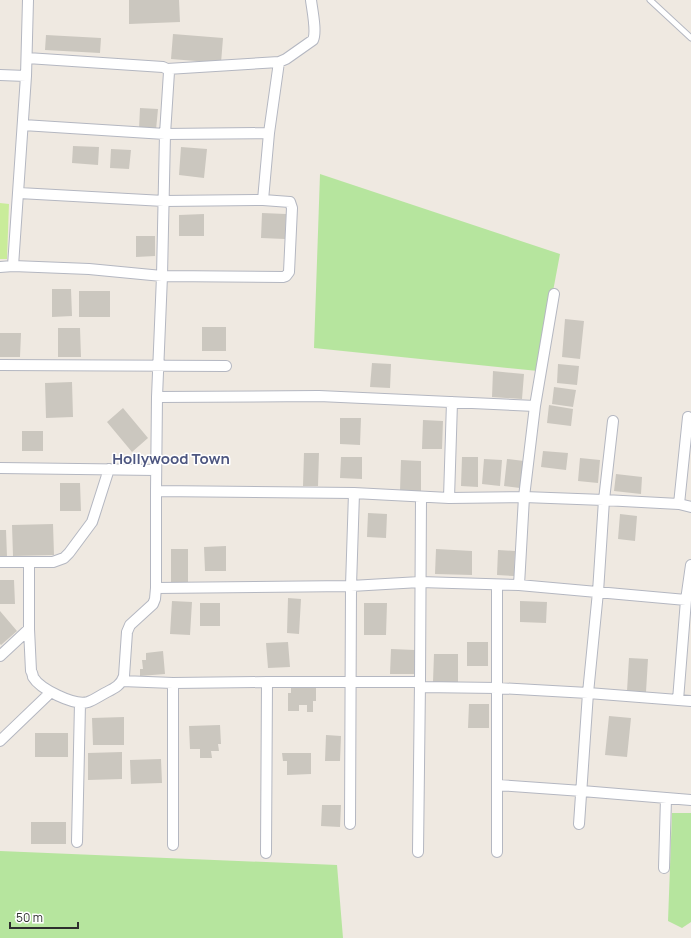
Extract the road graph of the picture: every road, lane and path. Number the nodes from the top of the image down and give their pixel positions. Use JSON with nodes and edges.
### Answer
{"nodes":[{"id":1,"x":28,"y":0,"type":"edge"},
{"id":2,"x":311,"y":0,"type":"edge"},
{"id":3,"x":650,"y":0,"type":"edge"},
{"id":4,"x":691,"y":38,"type":"edge"},
{"id":5,"x":27,"y":58,"type":"junction"},
{"id":6,"x":279,"y":62,"type":"junction"},
{"id":7,"x":167,"y":69,"type":"junction"},
{"id":8,"x":0,"y":75,"type":"edge"},
{"id":9,"x":26,"y":76,"type":"junction"},
{"id":10,"x":23,"y":125,"type":"junction"},
{"id":11,"x":269,"y":133,"type":"junction"},
{"id":12,"x":165,"y":134,"type":"junction"},
{"id":13,"x":19,"y":193,"type":"junction"},
{"id":14,"x":263,"y":200,"type":"junction"},
{"id":15,"x":164,"y":201,"type":"junction"},
{"id":16,"x":13,"y":266,"type":"junction"},
{"id":17,"x":0,"y":267,"type":"edge"},
{"id":18,"x":162,"y":276,"type":"junction"},
{"id":19,"x":554,"y":294,"type":"dead end"},
{"id":20,"x":0,"y":365,"type":"edge"},
{"id":21,"x":159,"y":366,"type":"junction"},
{"id":22,"x":226,"y":366,"type":"dead end"},
{"id":23,"x":157,"y":397,"type":"junction"},
{"id":24,"x":452,"y":402,"type":"junction"},
{"id":25,"x":534,"y":406,"type":"junction"},
{"id":26,"x":688,"y":417,"type":"dead end"},
{"id":27,"x":613,"y":421,"type":"dead end"},
{"id":28,"x":0,"y":468,"type":"edge"},
{"id":29,"x":109,"y":469,"type":"junction"},
{"id":30,"x":156,"y":470,"type":"junction"},
{"id":31,"x":156,"y":491,"type":"junction"},
{"id":32,"x":354,"y":493,"type":"junction"},
{"id":33,"x":421,"y":497,"type":"junction"},
{"id":34,"x":524,"y":497,"type":"junction"},
{"id":35,"x":449,"y":498,"type":"junction"},
{"id":36,"x":604,"y":500,"type":"junction"},
{"id":37,"x":679,"y":504,"type":"junction"},
{"id":38,"x":691,"y":507,"type":"edge"},
{"id":39,"x":0,"y":562,"type":"edge"},
{"id":40,"x":29,"y":563,"type":"junction"},
{"id":41,"x":691,"y":565,"type":"edge"},
{"id":42,"x":420,"y":582,"type":"junction"},
{"id":43,"x":497,"y":585,"type":"junction"},
{"id":44,"x":519,"y":585,"type":"junction"},
{"id":45,"x":351,"y":586,"type":"junction"},
{"id":46,"x":156,"y":588,"type":"junction"},
{"id":47,"x":598,"y":592,"type":"junction"},
{"id":48,"x":686,"y":600,"type":"junction"},
{"id":49,"x":28,"y":628,"type":"junction"},
{"id":50,"x":0,"y":656,"type":"edge"},
{"id":51,"x":122,"y":681,"type":"junction"},
{"id":52,"x":268,"y":682,"type":"junction"},
{"id":53,"x":350,"y":682,"type":"junction"},
{"id":54,"x":173,"y":683,"type":"junction"},
{"id":55,"x":420,"y":685,"type":"junction"},
{"id":56,"x":498,"y":688,"type":"junction"},
{"id":57,"x":51,"y":692,"type":"junction"},
{"id":58,"x":588,"y":693,"type":"junction"},
{"id":59,"x":678,"y":700,"type":"junction"},
{"id":60,"x":691,"y":700,"type":"edge"},
{"id":61,"x":80,"y":703,"type":"junction"},
{"id":62,"x":0,"y":741,"type":"edge"},
{"id":63,"x":498,"y":785,"type":"junction"},
{"id":64,"x":582,"y":791,"type":"junction"},
{"id":65,"x":666,"y":798,"type":"junction"},
{"id":66,"x":691,"y":800,"type":"edge"},
{"id":67,"x":350,"y":824,"type":"dead end"},
{"id":68,"x":579,"y":824,"type":"dead end"},
{"id":69,"x":77,"y":842,"type":"dead end"},
{"id":70,"x":173,"y":845,"type":"dead end"},
{"id":71,"x":418,"y":852,"type":"dead end"},
{"id":72,"x":498,"y":852,"type":"dead end"},
{"id":73,"x":266,"y":853,"type":"dead end"},
{"id":74,"x":664,"y":868,"type":"dead end"}],
"edges":[{"from":1,"to":5,"type":"street"},
{"from":2,"to":6,"type":"street"},
{"from":3,"to":4,"type":"lane"},
{"from":5,"to":7,"type":"street"},
{"from":5,"to":9,"type":"street"},
{"from":6,"to":7,"type":"street"},
{"from":6,"to":11,"type":"street"},
{"from":7,"to":12,"type":"street"},
{"from":8,"to":9,"type":"street"},
{"from":9,"to":10,"type":"street"},
{"from":10,"to":12,"type":"street"},
{"from":10,"to":13,"type":"street"},
{"from":11,"to":12,"type":"street"},
{"from":11,"to":14,"type":"street"},
{"from":12,"to":15,"type":"street"},
{"from":13,"to":15,"type":"street"},
{"from":13,"to":16,"type":"street"},
{"from":14,"to":15,"type":"street"},
{"from":14,"to":18,"type":"street"},
{"from":15,"to":18,"type":"street"},
{"from":16,"to":17,"type":"street"},
{"from":16,"to":18,"type":"street"},
{"from":18,"to":21,"type":"street"},
{"from":19,"to":25,"type":"street"},
{"from":20,"to":21,"type":"street"},
{"from":21,"to":22,"type":"street"},
{"from":21,"to":23,"type":"street"},
{"from":23,"to":24,"type":"street"},
{"from":23,"to":30,"type":"street"},
{"from":24,"to":25,"type":"street"},
{"from":24,"to":35,"type":"street"},
{"from":25,"to":34,"type":"street"},
{"from":26,"to":37,"type":"street"},
{"from":27,"to":36,"type":"street"},
{"from":28,"to":29,"type":"street"},
{"from":29,"to":30,"type":"street"},
{"from":29,"to":40,"type":"street"},
{"from":30,"to":31,"type":"street"},
{"from":31,"to":32,"type":"street"},
{"from":31,"to":46,"type":"street"},
{"from":32,"to":33,"type":"street"},
{"from":32,"to":45,"type":"street"},
{"from":33,"to":35,"type":"street"},
{"from":33,"to":42,"type":"street"},
{"from":34,"to":35,"type":"street"},
{"from":34,"to":36,"type":"street"},
{"from":34,"to":44,"type":"street"},
{"from":36,"to":37,"type":"street"},
{"from":36,"to":47,"type":"street"},
{"from":37,"to":38,"type":"street"},
{"from":39,"to":40,"type":"street"},
{"from":40,"to":49,"type":"street"},
{"from":41,"to":48,"type":"street"},
{"from":42,"to":43,"type":"street"},
{"from":42,"to":45,"type":"street"},
{"from":42,"to":55,"type":"street"},
{"from":43,"to":44,"type":"street"},
{"from":43,"to":56,"type":"street"},
{"from":44,"to":47,"type":"street"},
{"from":45,"to":46,"type":"street"},
{"from":45,"to":53,"type":"street"},
{"from":46,"to":51,"type":"street"},
{"from":47,"to":48,"type":"street"},
{"from":47,"to":58,"type":"street"},
{"from":48,"to":59,"type":"street"},
{"from":49,"to":50,"type":"street"},
{"from":49,"to":57,"type":"street"},
{"from":51,"to":54,"type":"street"},
{"from":51,"to":61,"type":"street"},
{"from":52,"to":53,"type":"street"},
{"from":52,"to":54,"type":"street"},
{"from":52,"to":73,"type":"street"},
{"from":53,"to":55,"type":"street"},
{"from":53,"to":67,"type":"street"},
{"from":54,"to":70,"type":"street"},
{"from":55,"to":56,"type":"street"},
{"from":55,"to":71,"type":"street"},
{"from":56,"to":58,"type":"street"},
{"from":56,"to":63,"type":"street"},
{"from":57,"to":61,"type":"street"},
{"from":57,"to":62,"type":"street"},
{"from":58,"to":59,"type":"street"},
{"from":58,"to":64,"type":"street"},
{"from":59,"to":60,"type":"street"},
{"from":61,"to":69,"type":"street"},
{"from":63,"to":64,"type":"street"},
{"from":63,"to":72,"type":"street"},
{"from":64,"to":65,"type":"street"},
{"from":64,"to":68,"type":"street"},
{"from":65,"to":66,"type":"street"},
{"from":65,"to":74,"type":"street"}]}
